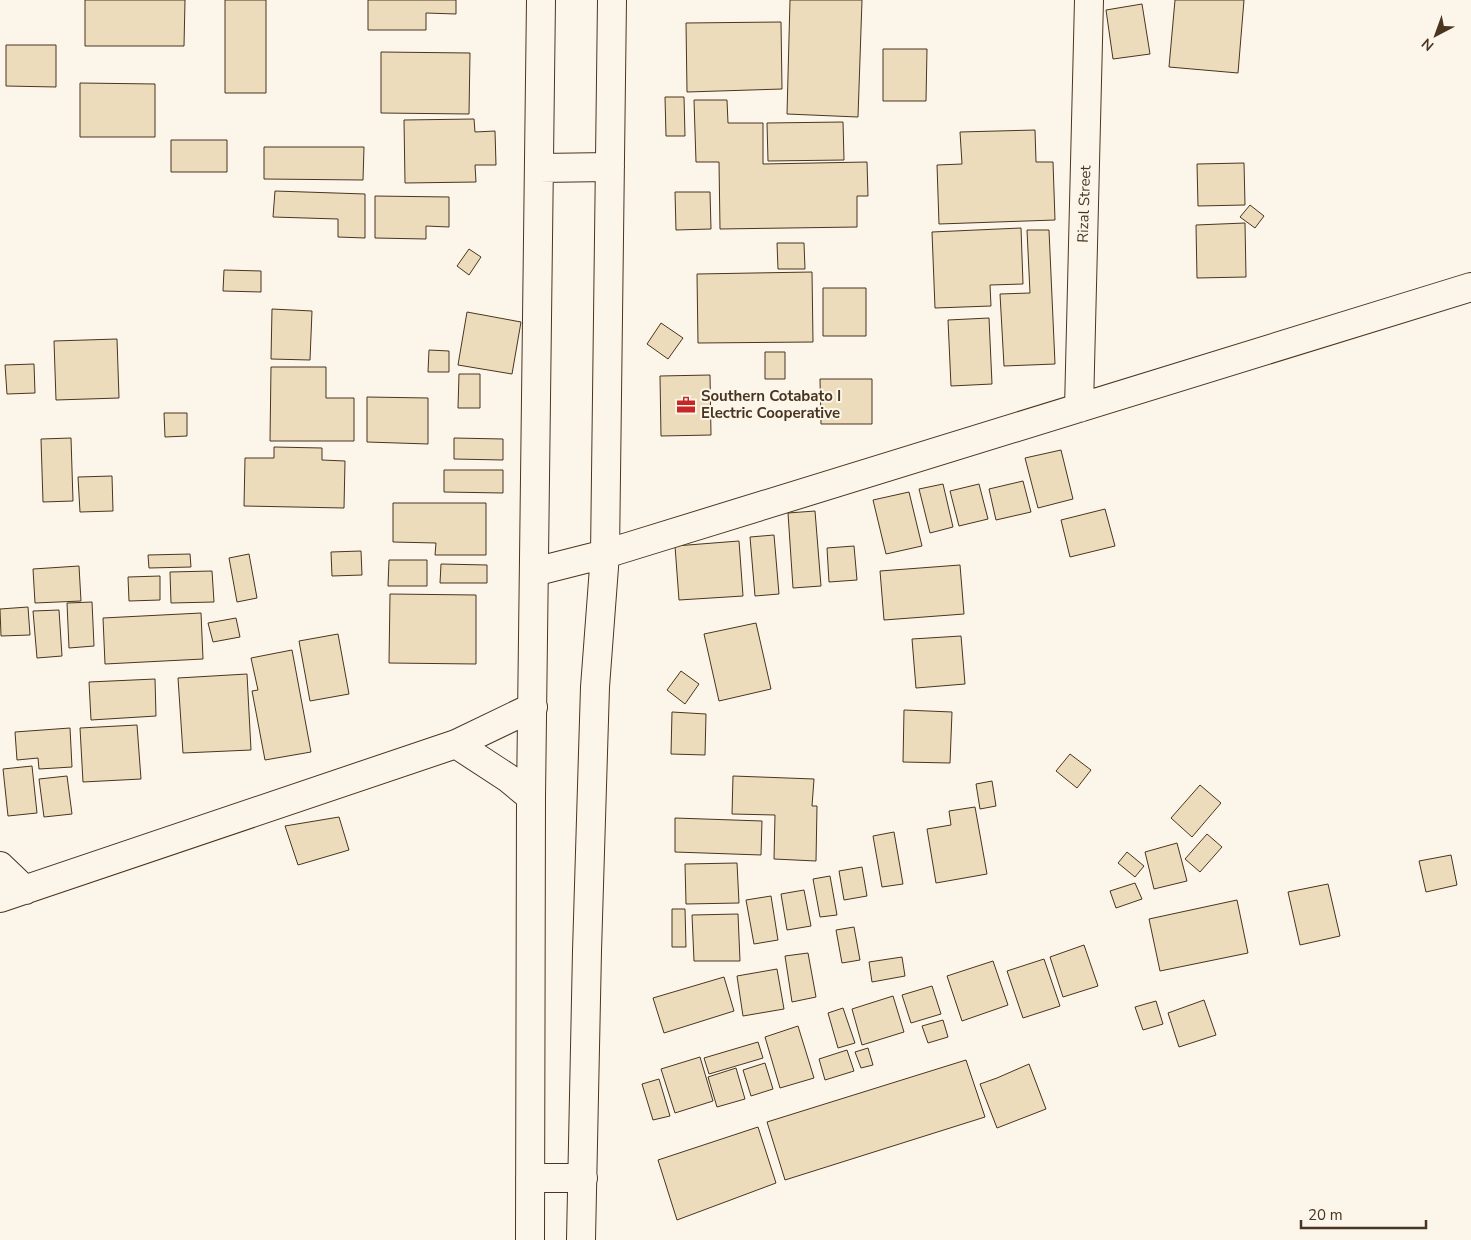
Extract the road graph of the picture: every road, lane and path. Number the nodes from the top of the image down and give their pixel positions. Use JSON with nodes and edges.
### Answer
{"nodes":[{"id":1,"x":541,"y":0,"type":"edge"},
{"id":2,"x":612,"y":0,"type":"edge"},
{"id":3,"x":1090,"y":0,"type":"edge"},
{"id":4,"x":610,"y":167,"type":"junction"},
{"id":5,"x":539,"y":168,"type":"junction"},
{"id":6,"x":1471,"y":287,"type":"edge"},
{"id":7,"x":1079,"y":408,"type":"junction"},
{"id":8,"x":605,"y":554,"type":"junction"},
{"id":9,"x":534,"y":572,"type":"junction"},
{"id":10,"x":533,"y":707,"type":"junction"},
{"id":11,"x":456,"y":744,"type":"junction"},
{"id":12,"x":531,"y":797,"type":"junction"},
{"id":13,"x":0,"y":866,"type":"edge"},
{"id":14,"x":12,"y":894,"type":"edge"},
{"id":15,"x":530,"y":1178,"type":"junction"},
{"id":16,"x":583,"y":1178,"type":"junction"},
{"id":17,"x":530,"y":1240,"type":"edge"},
{"id":18,"x":581,"y":1240,"type":"edge"}],
"edges":[{"from":1,"to":5,"type":"street"},
{"from":2,"to":4,"type":"street"},
{"from":3,"to":7,"type":"street","name":"Rizal Street"},
{"from":4,"to":5,"type":"street"},
{"from":4,"to":8,"type":"street"},
{"from":5,"to":9,"type":"street"},
{"from":6,"to":7,"type":"street"},
{"from":7,"to":8,"type":"street"},
{"from":8,"to":9,"type":"street"},
{"from":8,"to":16,"type":"street"},
{"from":9,"to":10,"type":"street"},
{"from":10,"to":11,"type":"street"},
{"from":10,"to":12,"type":"street"},
{"from":11,"to":12,"type":"street"},
{"from":11,"to":14,"type":"street"},
{"from":12,"to":15,"type":"street"},
{"from":13,"to":14,"type":"street"},
{"from":15,"to":16,"type":"street"},
{"from":15,"to":17,"type":"street"},
{"from":16,"to":18,"type":"street"}]}
